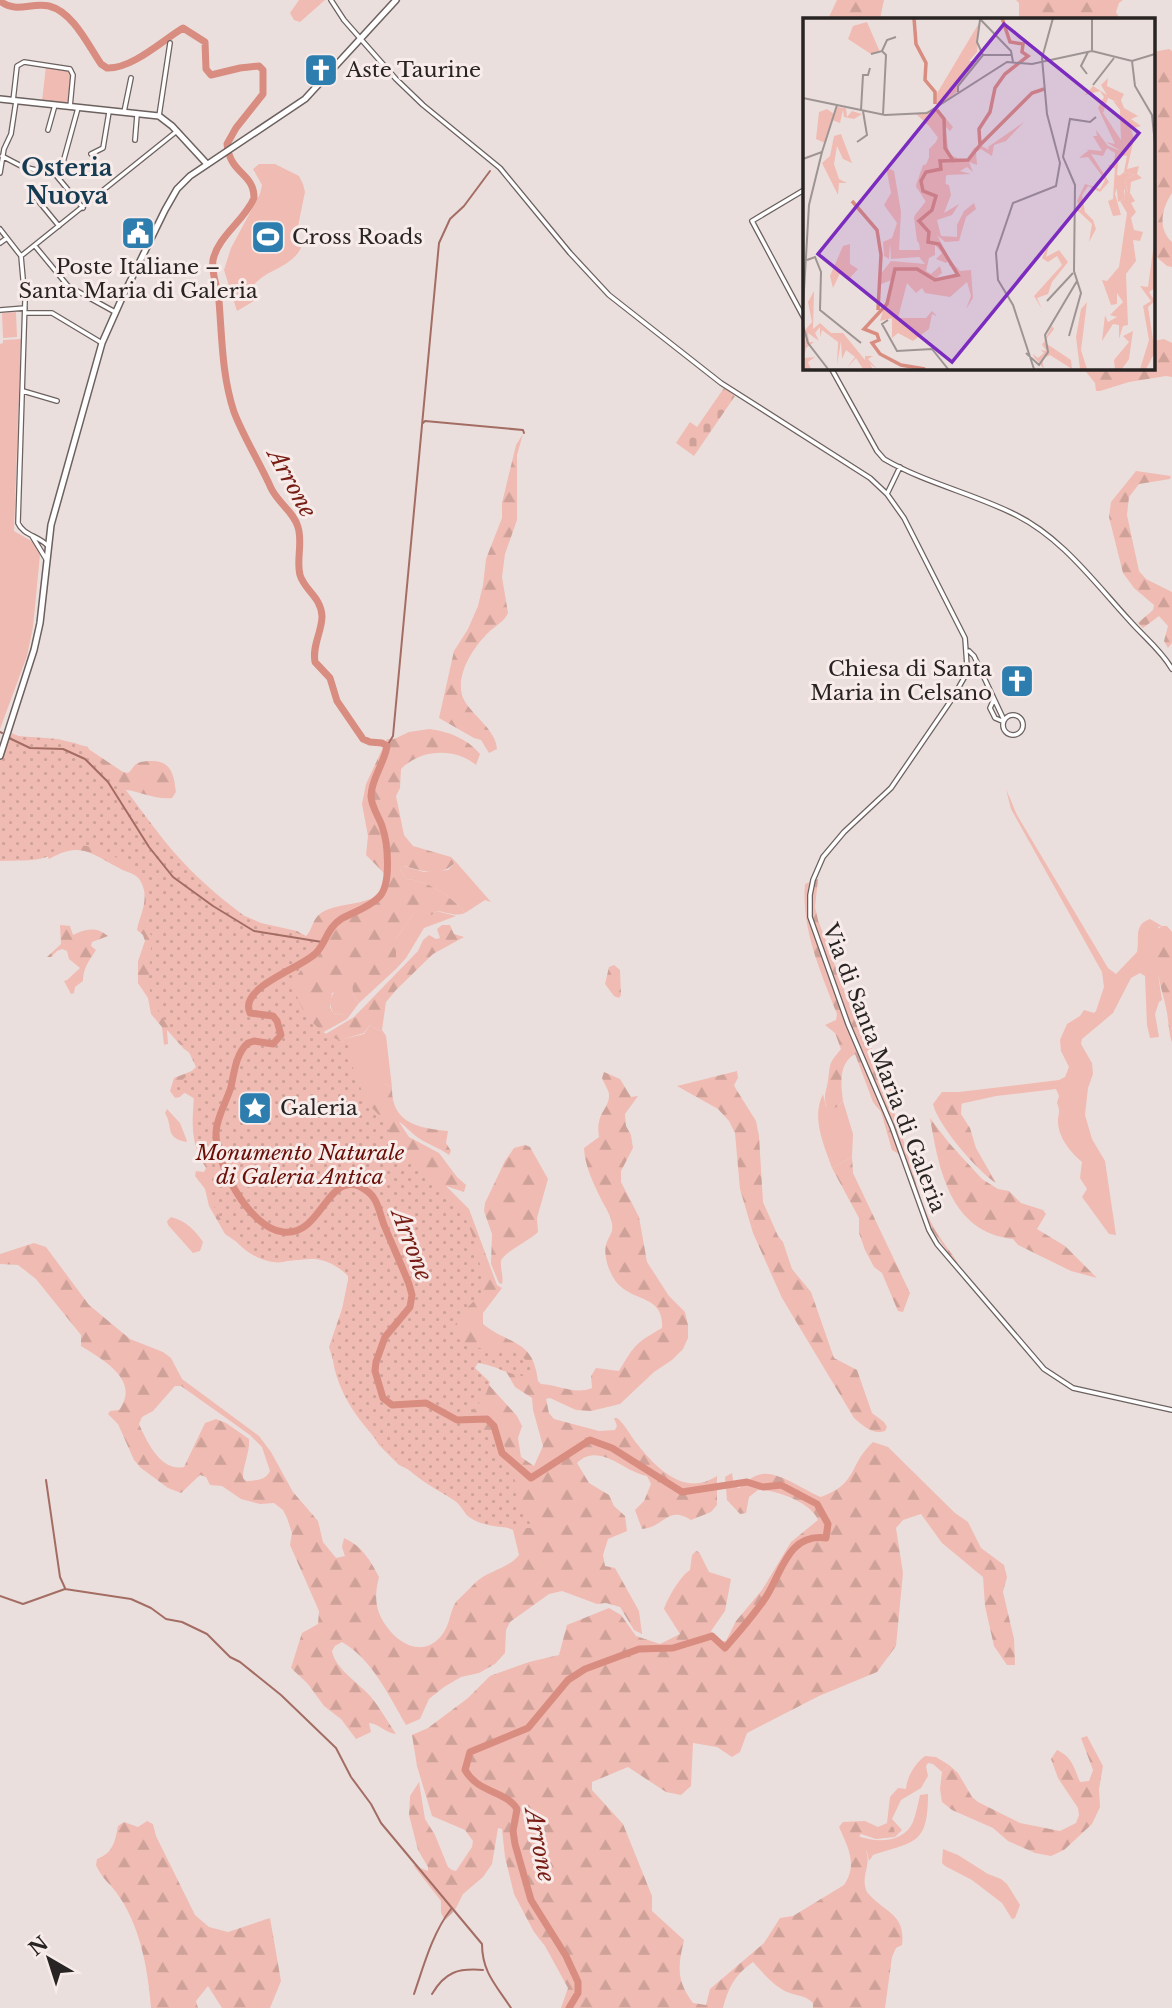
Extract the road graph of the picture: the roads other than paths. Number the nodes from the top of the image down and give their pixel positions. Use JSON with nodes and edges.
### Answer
{"nodes":[{"id":1,"x":331,"y":0,"type":"edge"},
{"id":2,"x":396,"y":0,"type":"edge"},
{"id":3,"x":361,"y":38,"type":"junction"},
{"id":4,"x":170,"y":43,"type":"dead end"},
{"id":5,"x":131,"y":78,"type":"dead end"},
{"id":6,"x":0,"y":99,"type":"edge"},
{"id":7,"x":15,"y":101,"type":"junction"},
{"id":8,"x":55,"y":105,"type":"junction"},
{"id":9,"x":70,"y":107,"type":"junction"},
{"id":10,"x":78,"y":108,"type":"junction"},
{"id":11,"x":109,"y":110,"type":"junction"},
{"id":12,"x":124,"y":111,"type":"junction"},
{"id":13,"x":138,"y":113,"type":"junction"},
{"id":14,"x":159,"y":116,"type":"junction"},
{"id":15,"x":48,"y":130,"type":"dead end"},
{"id":16,"x":177,"y":131,"type":"junction"},
{"id":17,"x":135,"y":141,"type":"dead end"},
{"id":18,"x":91,"y":153,"type":"dead end"},
{"id":19,"x":2,"y":156,"type":"junction"},
{"id":20,"x":200,"y":157,"type":"junction"},
{"id":21,"x":219,"y":157,"type":"junction"},
{"id":22,"x":207,"y":164,"type":"junction"},
{"id":23,"x":196,"y":172,"type":"junction"},
{"id":24,"x":0,"y":173,"type":"edge"},
{"id":25,"x":59,"y":177,"type":"junction"},
{"id":26,"x":803,"y":191,"type":"edge"},
{"id":27,"x":36,"y":198,"type":"dead end"},
{"id":28,"x":83,"y":208,"type":"junction"},
{"id":29,"x":59,"y":226,"type":"junction"},
{"id":30,"x":0,"y":229,"type":"edge"},
{"id":31,"x":7,"y":238,"type":"junction"},
{"id":32,"x":0,"y":243,"type":"edge"},
{"id":33,"x":35,"y":246,"type":"junction"},
{"id":34,"x":21,"y":256,"type":"junction"},
{"id":35,"x":0,"y":310,"type":"edge"},
{"id":36,"x":25,"y":311,"type":"junction"},
{"id":37,"x":115,"y":312,"type":"junction"},
{"id":38,"x":803,"y":316,"type":"edge"},
{"id":39,"x":103,"y":343,"type":"junction"},
{"id":40,"x":832,"y":369,"type":"edge"},
{"id":41,"x":23,"y":391,"type":"junction"},
{"id":42,"x":57,"y":401,"type":"dead end"},
{"id":43,"x":900,"y":467,"type":"junction"},
{"id":44,"x":887,"y":494,"type":"junction"},
{"id":45,"x":49,"y":533,"type":"junction"},
{"id":46,"x":31,"y":534,"type":"junction"},
{"id":47,"x":48,"y":546,"type":"junction"},
{"id":48,"x":46,"y":560,"type":"junction"},
{"id":49,"x":967,"y":649,"type":"junction"},
{"id":50,"x":1172,"y":669,"type":"edge"},
{"id":51,"x":994,"y":698,"type":"junction"},
{"id":52,"x":1002,"y":720,"type":"junction"},
{"id":53,"x":0,"y":756,"type":"edge"},
{"id":54,"x":1172,"y":1410,"type":"edge"}],
"edges":[{"from":1,"to":3,"type":"street"},
{"from":2,"to":3,"type":"main road"},
{"from":3,"to":21,"type":"main road"},
{"from":3,"to":44,"type":"street"},
{"from":4,"to":14,"type":"street"},
{"from":5,"to":12,"type":"street"},
{"from":6,"to":7,"type":"main road"},
{"from":7,"to":8,"type":"main road"},
{"from":7,"to":9,"type":"street"},
{"from":7,"to":19,"type":"street"},
{"from":8,"to":9,"type":"main road"},
{"from":8,"to":15,"type":"street"},
{"from":9,"to":10,"type":"main road"},
{"from":10,"to":11,"type":"main road"},
{"from":10,"to":25,"type":"street"},
{"from":11,"to":12,"type":"main road"},
{"from":11,"to":18,"type":"street"},
{"from":12,"to":13,"type":"main road"},
{"from":13,"to":14,"type":"main road"},
{"from":13,"to":17,"type":"street"},
{"from":14,"to":16,"type":"main road"},
{"from":16,"to":20,"type":"main road"},
{"from":16,"to":28,"type":"street"},
{"from":19,"to":24,"type":"street"},
{"from":19,"to":25,"type":"street"},
{"from":20,"to":21,"type":"main road"},
{"from":20,"to":22,"type":"main road"},
{"from":20,"to":23,"type":"main road"},
{"from":21,"to":22,"type":"main road"},
{"from":22,"to":23,"type":"main road"},
{"from":23,"to":37,"type":"main road"},
{"from":25,"to":28,"type":"street"},
{"from":26,"to":38,"type":"street"},
{"from":27,"to":29,"type":"street"},
{"from":28,"to":29,"type":"street"},
{"from":29,"to":33,"type":"street"},
{"from":30,"to":31,"type":"street"},
{"from":31,"to":32,"type":"street"},
{"from":31,"to":34,"type":"street"},
{"from":33,"to":34,"type":"street"},
{"from":33,"to":37,"type":"street"},
{"from":34,"to":36,"type":"street"},
{"from":35,"to":36,"type":"street"},
{"from":36,"to":39,"type":"street"},
{"from":36,"to":41,"type":"street"},
{"from":37,"to":39,"type":"main road"},
{"from":39,"to":45,"type":"main road"},
{"from":40,"to":43,"type":"street"},
{"from":41,"to":42,"type":"street"},
{"from":41,"to":46,"type":"street"},
{"from":43,"to":44,"type":"street"},
{"from":43,"to":50,"type":"street"},
{"from":44,"to":49,"type":"street"},
{"from":45,"to":46,"type":"street"},
{"from":45,"to":47,"type":"main road"},
{"from":46,"to":47,"type":"street"},
{"from":46,"to":48,"type":"street"},
{"from":47,"to":48,"type":"main road"},
{"from":48,"to":53,"type":"main road"},
{"from":49,"to":51,"type":"street"},
{"from":49,"to":54,"type":"street","name":"Via di Santa Maria di Galeria"},
{"from":51,"to":52,"type":"street"},
{"from":51,"to":52,"type":"street"},
{"from":52,"to":52,"type":"street"}]}
